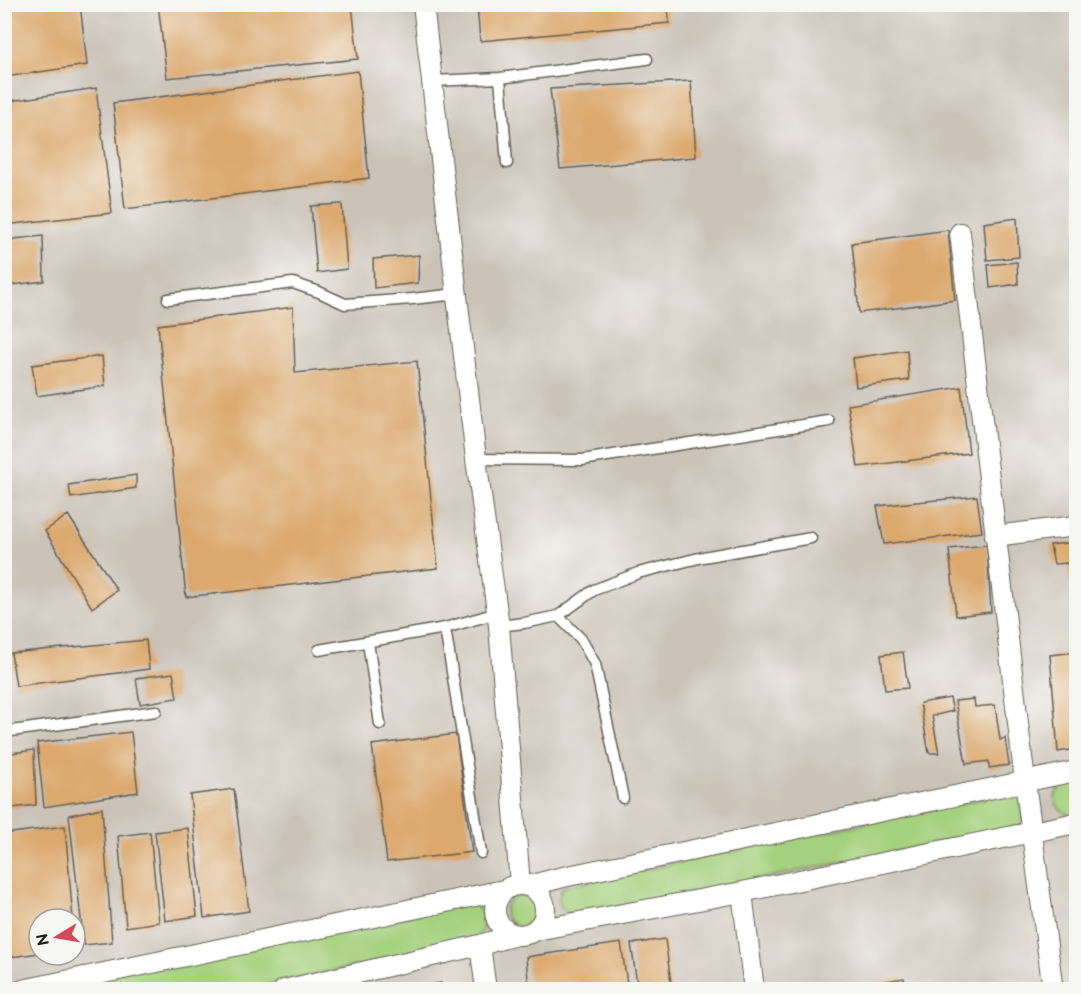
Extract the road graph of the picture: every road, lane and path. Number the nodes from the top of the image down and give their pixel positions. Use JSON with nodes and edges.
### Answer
{"nodes":[{"id":1,"x":423,"y":4,"type":"edge"},
{"id":2,"x":647,"y":60,"type":"dead end"},
{"id":3,"x":500,"y":78,"type":"junction"},
{"id":4,"x":433,"y":81,"type":"junction"},
{"id":5,"x":507,"y":163,"type":"dead end"},
{"id":6,"x":960,"y":233,"type":"dead end"},
{"id":7,"x":457,"y":294,"type":"junction"},
{"id":8,"x":168,"y":299,"type":"dead end"},
{"id":9,"x":829,"y":421,"type":"dead end"},
{"id":10,"x":476,"y":459,"type":"junction"},
{"id":11,"x":1077,"y":526,"type":"edge"},
{"id":12,"x":995,"y":536,"type":"junction"},
{"id":13,"x":811,"y":538,"type":"dead end"},
{"id":14,"x":558,"y":616,"type":"junction"},
{"id":15,"x":498,"y":620,"type":"junction"},
{"id":16,"x":445,"y":628,"type":"junction"},
{"id":17,"x":368,"y":642,"type":"junction"},
{"id":18,"x":319,"y":650,"type":"dead end"},
{"id":19,"x":156,"y":711,"type":"dead end"},
{"id":20,"x":380,"y":724,"type":"dead end"},
{"id":21,"x":4,"y":732,"type":"edge"},
{"id":22,"x":1077,"y":771,"type":"edge"},
{"id":23,"x":1025,"y":782,"type":"junction"},
{"id":24,"x":623,"y":798,"type":"dead end"},
{"id":25,"x":1077,"y":823,"type":"edge"},
{"id":26,"x":1032,"y":831,"type":"junction"},
{"id":27,"x":481,"y":852,"type":"dead end"},
{"id":28,"x":517,"y":887,"type":"junction"},
{"id":29,"x":742,"y":892,"type":"junction"},
{"id":30,"x":536,"y":930,"type":"junction"},
{"id":31,"x":516,"y":935,"type":"junction"},
{"id":32,"x":480,"y":945,"type":"junction"},
{"id":33,"x":22,"y":990,"type":"edge"},
{"id":34,"x":284,"y":990,"type":"edge"},
{"id":35,"x":486,"y":990,"type":"edge"},
{"id":36,"x":754,"y":990,"type":"edge"},
{"id":37,"x":1053,"y":990,"type":"edge"}],
"edges":[{"from":1,"to":4,"type":"street"},
{"from":2,"to":3,"type":"lane"},
{"from":3,"to":4,"type":"lane"},
{"from":3,"to":5,"type":"lane"},
{"from":4,"to":7,"type":"street"},
{"from":6,"to":12,"type":"street"},
{"from":7,"to":8,"type":"lane"},
{"from":7,"to":10,"type":"street"},
{"from":9,"to":10,"type":"lane"},
{"from":10,"to":15,"type":"street"},
{"from":11,"to":12,"type":"street"},
{"from":12,"to":23,"type":"street"},
{"from":13,"to":14,"type":"lane"},
{"from":14,"to":15,"type":"lane"},
{"from":14,"to":24,"type":"lane"},
{"from":15,"to":16,"type":"lane"},
{"from":15,"to":28,"type":"street"},
{"from":16,"to":17,"type":"lane"},
{"from":16,"to":27,"type":"lane"},
{"from":17,"to":18,"type":"lane"},
{"from":17,"to":20,"type":"lane"},
{"from":19,"to":21,"type":"lane"},
{"from":22,"to":23,"type":"street"},
{"from":23,"to":26,"type":"street"},
{"from":23,"to":28,"type":"street"},
{"from":25,"to":26,"type":"street"},
{"from":26,"to":29,"type":"street"},
{"from":26,"to":37,"type":"street"},
{"from":28,"to":30,"type":"street"},
{"from":28,"to":31,"type":"street"},
{"from":28,"to":33,"type":"street"},
{"from":29,"to":30,"type":"street"},
{"from":29,"to":36,"type":"street"},
{"from":30,"to":31,"type":"street"},
{"from":31,"to":32,"type":"street"},
{"from":32,"to":34,"type":"street"},
{"from":32,"to":35,"type":"street"}]}
